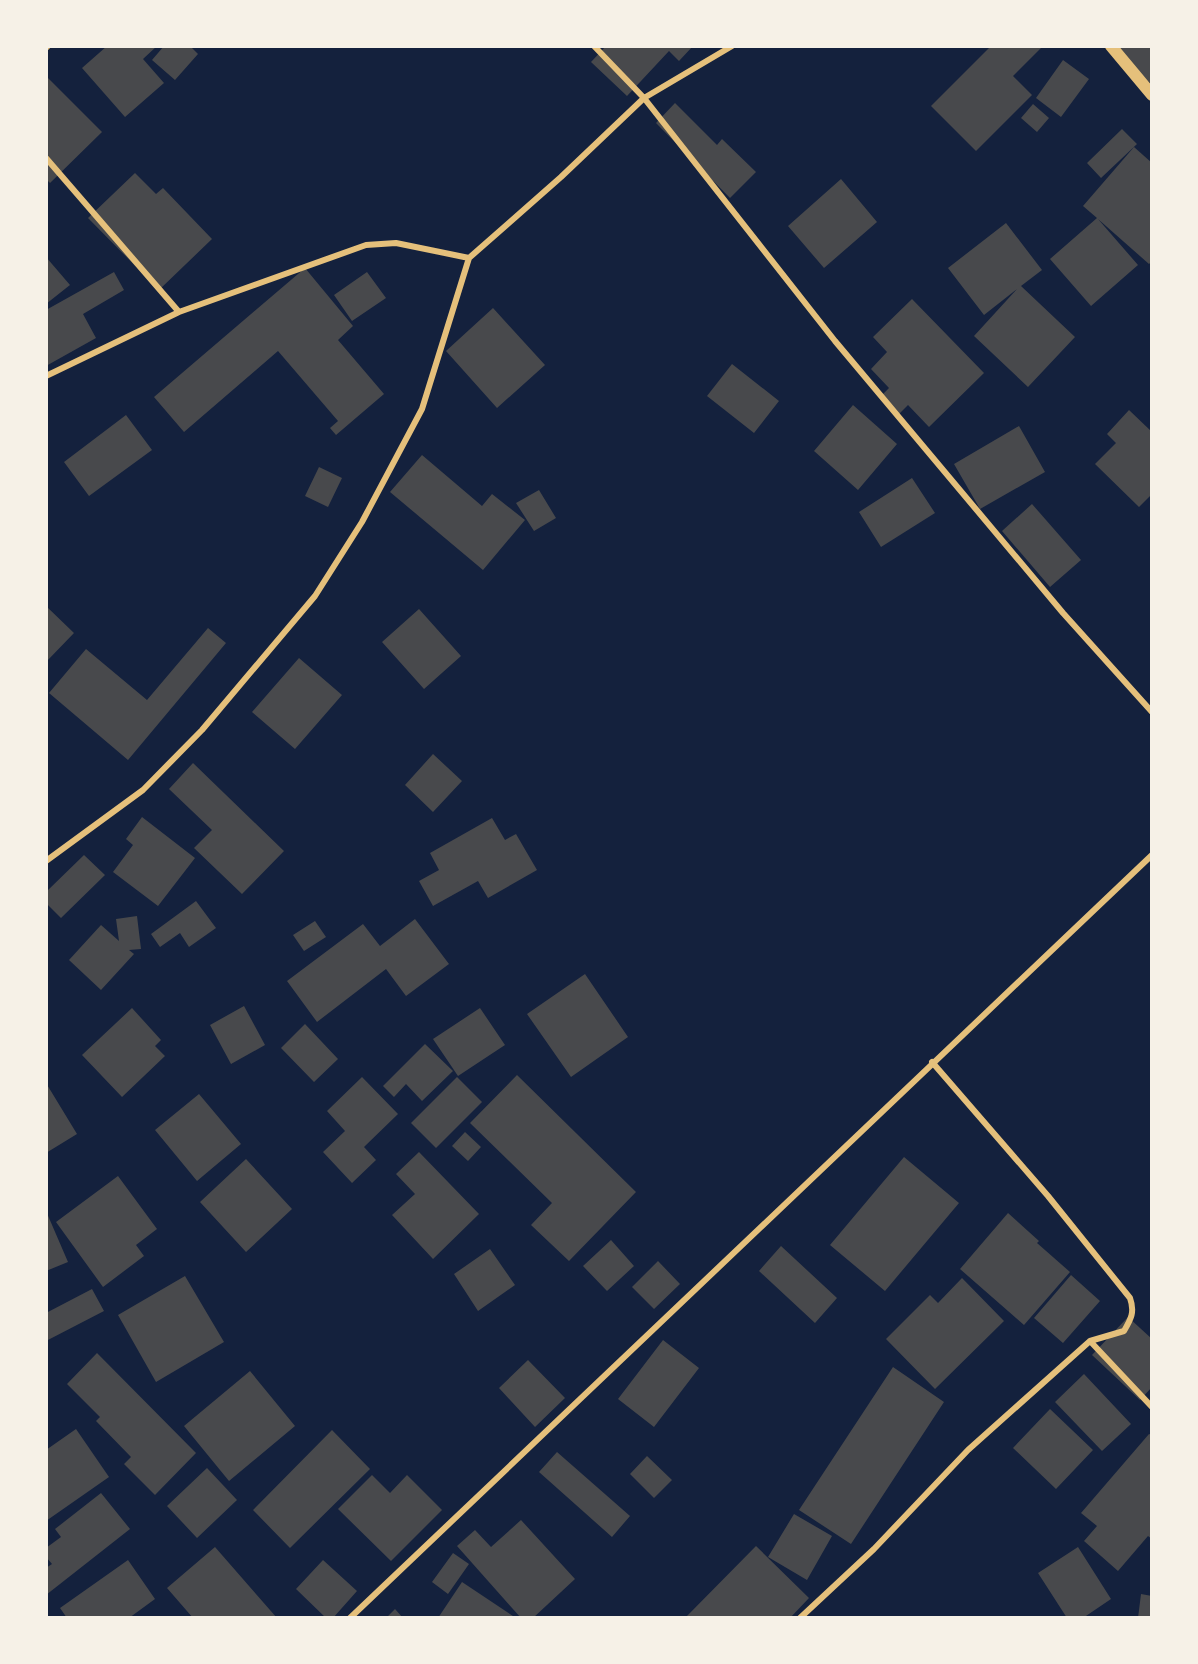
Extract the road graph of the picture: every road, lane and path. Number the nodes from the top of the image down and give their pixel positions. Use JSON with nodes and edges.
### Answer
{"nodes":[{"id":1,"x":594,"y":46,"type":"edge"},
{"id":2,"x":732,"y":46,"type":"edge"},
{"id":3,"x":1111,"y":46,"type":"edge"},
{"id":4,"x":1152,"y":95,"type":"edge"},
{"id":5,"x":644,"y":98,"type":"junction"},
{"id":6,"x":46,"y":158,"type":"edge"},
{"id":7,"x":469,"y":258,"type":"junction"},
{"id":8,"x":179,"y":312,"type":"junction"},
{"id":9,"x":46,"y":376,"type":"edge"},
{"id":10,"x":1152,"y":712,"type":"edge"},
{"id":11,"x":1152,"y":855,"type":"edge"},
{"id":12,"x":46,"y":861,"type":"edge"},
{"id":13,"x":932,"y":1062,"type":"junction"},
{"id":14,"x":1090,"y":1341,"type":"junction"},
{"id":15,"x":1152,"y":1407,"type":"edge"},
{"id":16,"x":350,"y":1617,"type":"edge"},
{"id":17,"x":800,"y":1617,"type":"edge"}],
"edges":[{"from":1,"to":5,"type":"street"},
{"from":2,"to":5,"type":"street"},
{"from":3,"to":4,"type":"main road"},
{"from":5,"to":7,"type":"street"},
{"from":5,"to":10,"type":"street"},
{"from":6,"to":8,"type":"street"},
{"from":7,"to":8,"type":"street"},
{"from":7,"to":12,"type":"street"},
{"from":8,"to":9,"type":"street"},
{"from":11,"to":13,"type":"street"},
{"from":13,"to":14,"type":"street"},
{"from":13,"to":16,"type":"street"},
{"from":14,"to":15,"type":"street"},
{"from":14,"to":17,"type":"street"}]}
